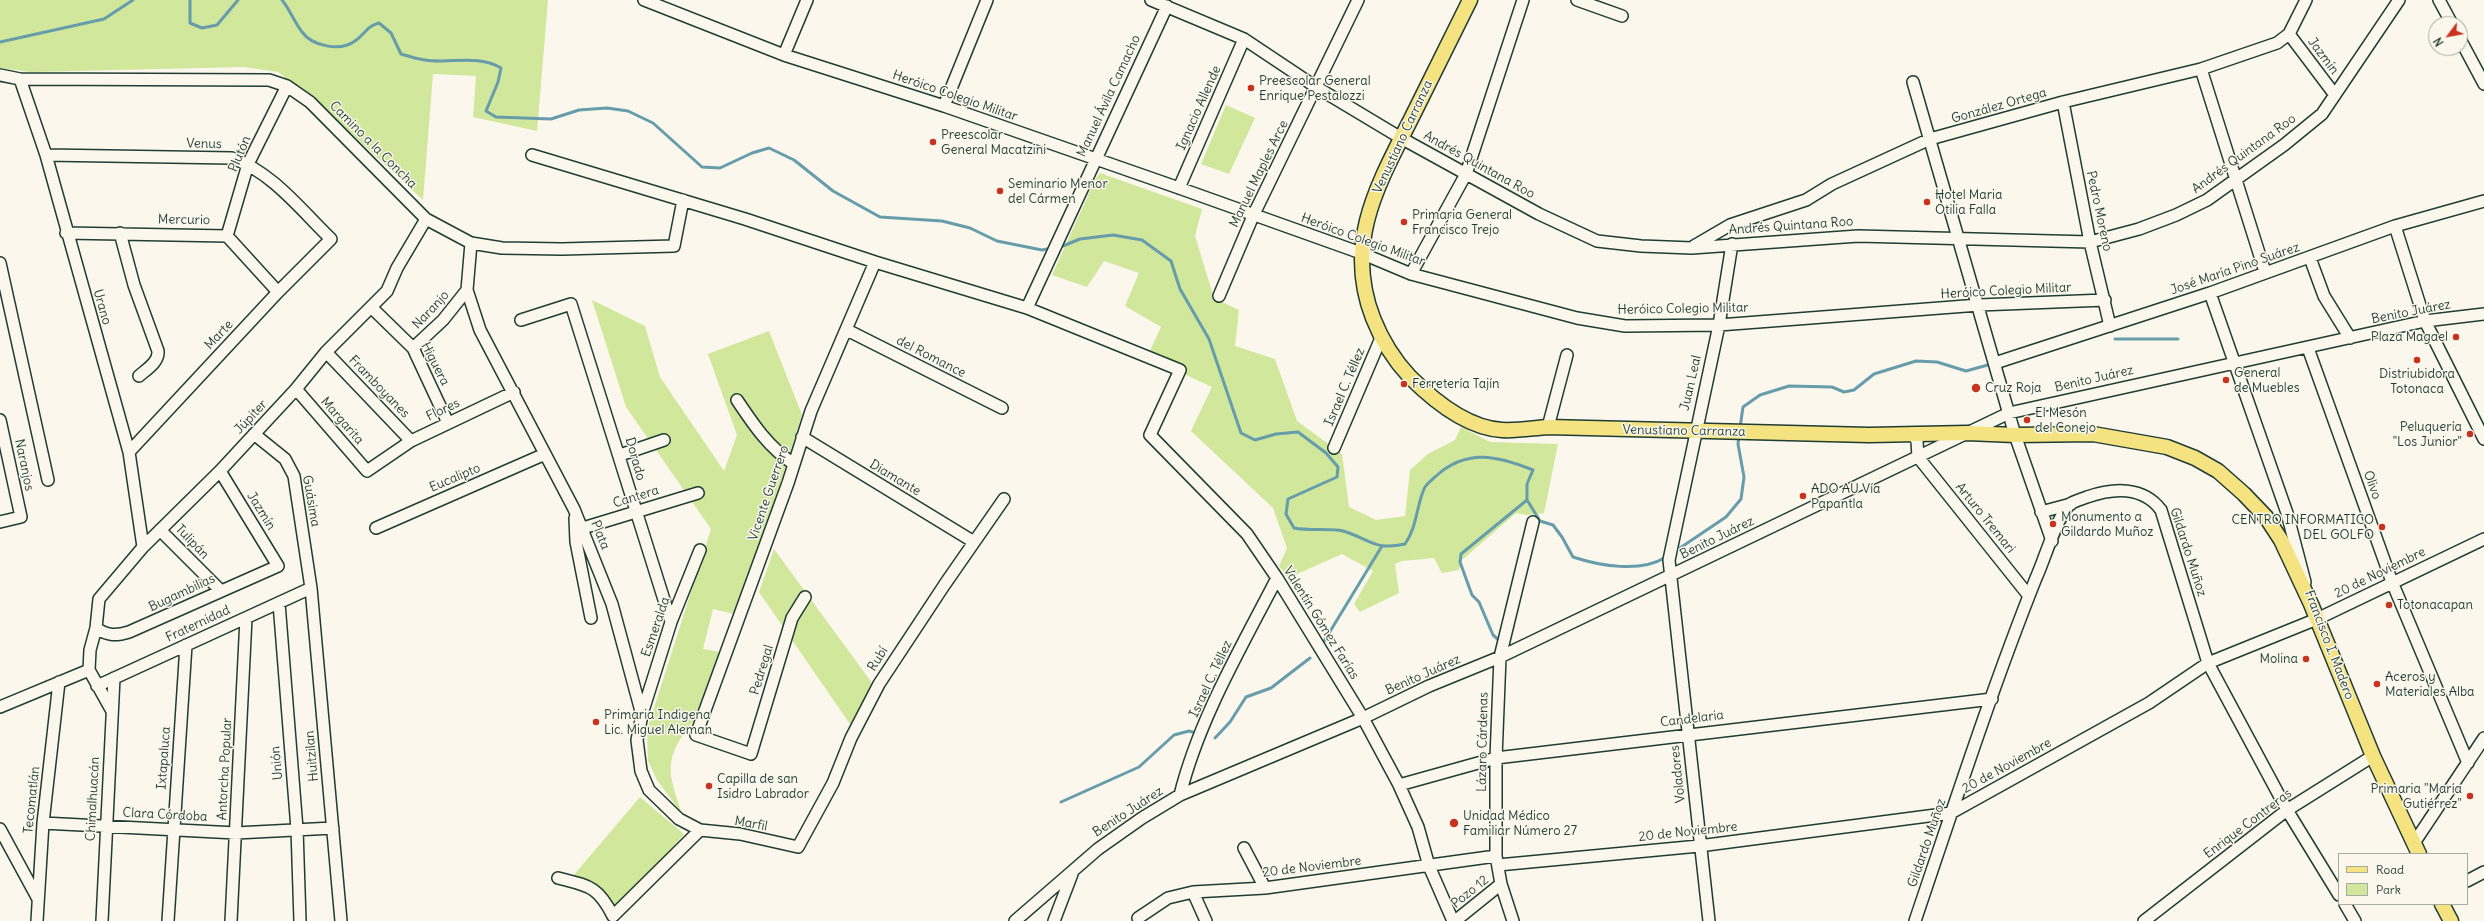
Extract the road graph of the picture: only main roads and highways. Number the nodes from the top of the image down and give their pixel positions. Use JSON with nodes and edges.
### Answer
{"nodes":[{"id":1,"x":1470,"y":0,"type":"edge"},
{"id":2,"x":2311,"y":604,"type":"joint"},
{"id":3,"x":2416,"y":848,"type":"edge"},
{"id":4,"x":2443,"y":905,"type":"edge"},
{"id":5,"x":2451,"y":921,"type":"edge"}],
"edges":[{"from":1,"to":2,"type":"main road","name":"Venustiano Carranza"},
{"from":2,"to":3,"type":"main road","name":"Francisco I. Madero"},
{"from":4,"to":5,"type":"main road"}]}
